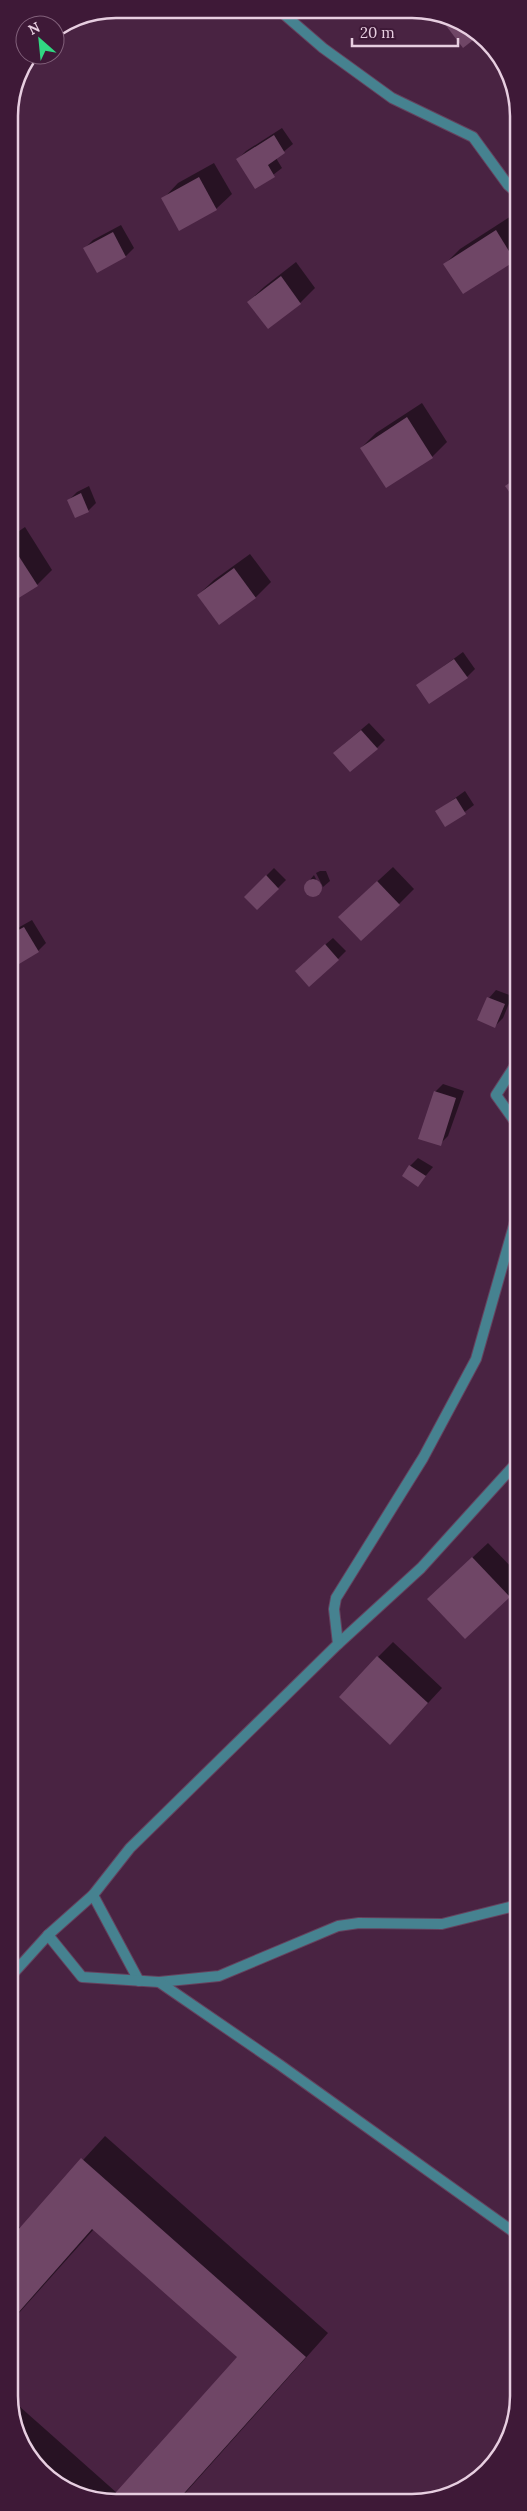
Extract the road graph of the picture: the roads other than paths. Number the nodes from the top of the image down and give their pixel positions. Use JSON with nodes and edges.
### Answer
{"nodes":[{"id":1,"x":288,"y":18,"type":"edge"},
{"id":2,"x":510,"y":187,"type":"edge"},
{"id":3,"x":510,"y":1074,"type":"edge"},
{"id":4,"x":510,"y":1114,"type":"edge"},
{"id":5,"x":510,"y":1240,"type":"edge"},
{"id":6,"x":509,"y":1470,"type":"edge"},
{"id":7,"x":338,"y":1644,"type":"junction"},
{"id":8,"x":93,"y":1895,"type":"junction"},
{"id":9,"x":509,"y":1907,"type":"edge"},
{"id":10,"x":48,"y":1935,"type":"junction"},
{"id":11,"x":18,"y":1968,"type":"edge"},
{"id":12,"x":139,"y":1980,"type":"junction"},
{"id":13,"x":159,"y":1982,"type":"junction"},
{"id":14,"x":509,"y":2228,"type":"edge"}],
"edges":[{"from":1,"to":2,"type":"street"},
{"from":3,"to":4,"type":"street"},
{"from":5,"to":7,"type":"street"},
{"from":6,"to":7,"type":"street"},
{"from":7,"to":8,"type":"street"},
{"from":8,"to":10,"type":"street"},
{"from":8,"to":12,"type":"street"},
{"from":9,"to":13,"type":"street"},
{"from":10,"to":11,"type":"street"},
{"from":10,"to":12,"type":"street"},
{"from":12,"to":13,"type":"street"},
{"from":13,"to":14,"type":"street"}]}
